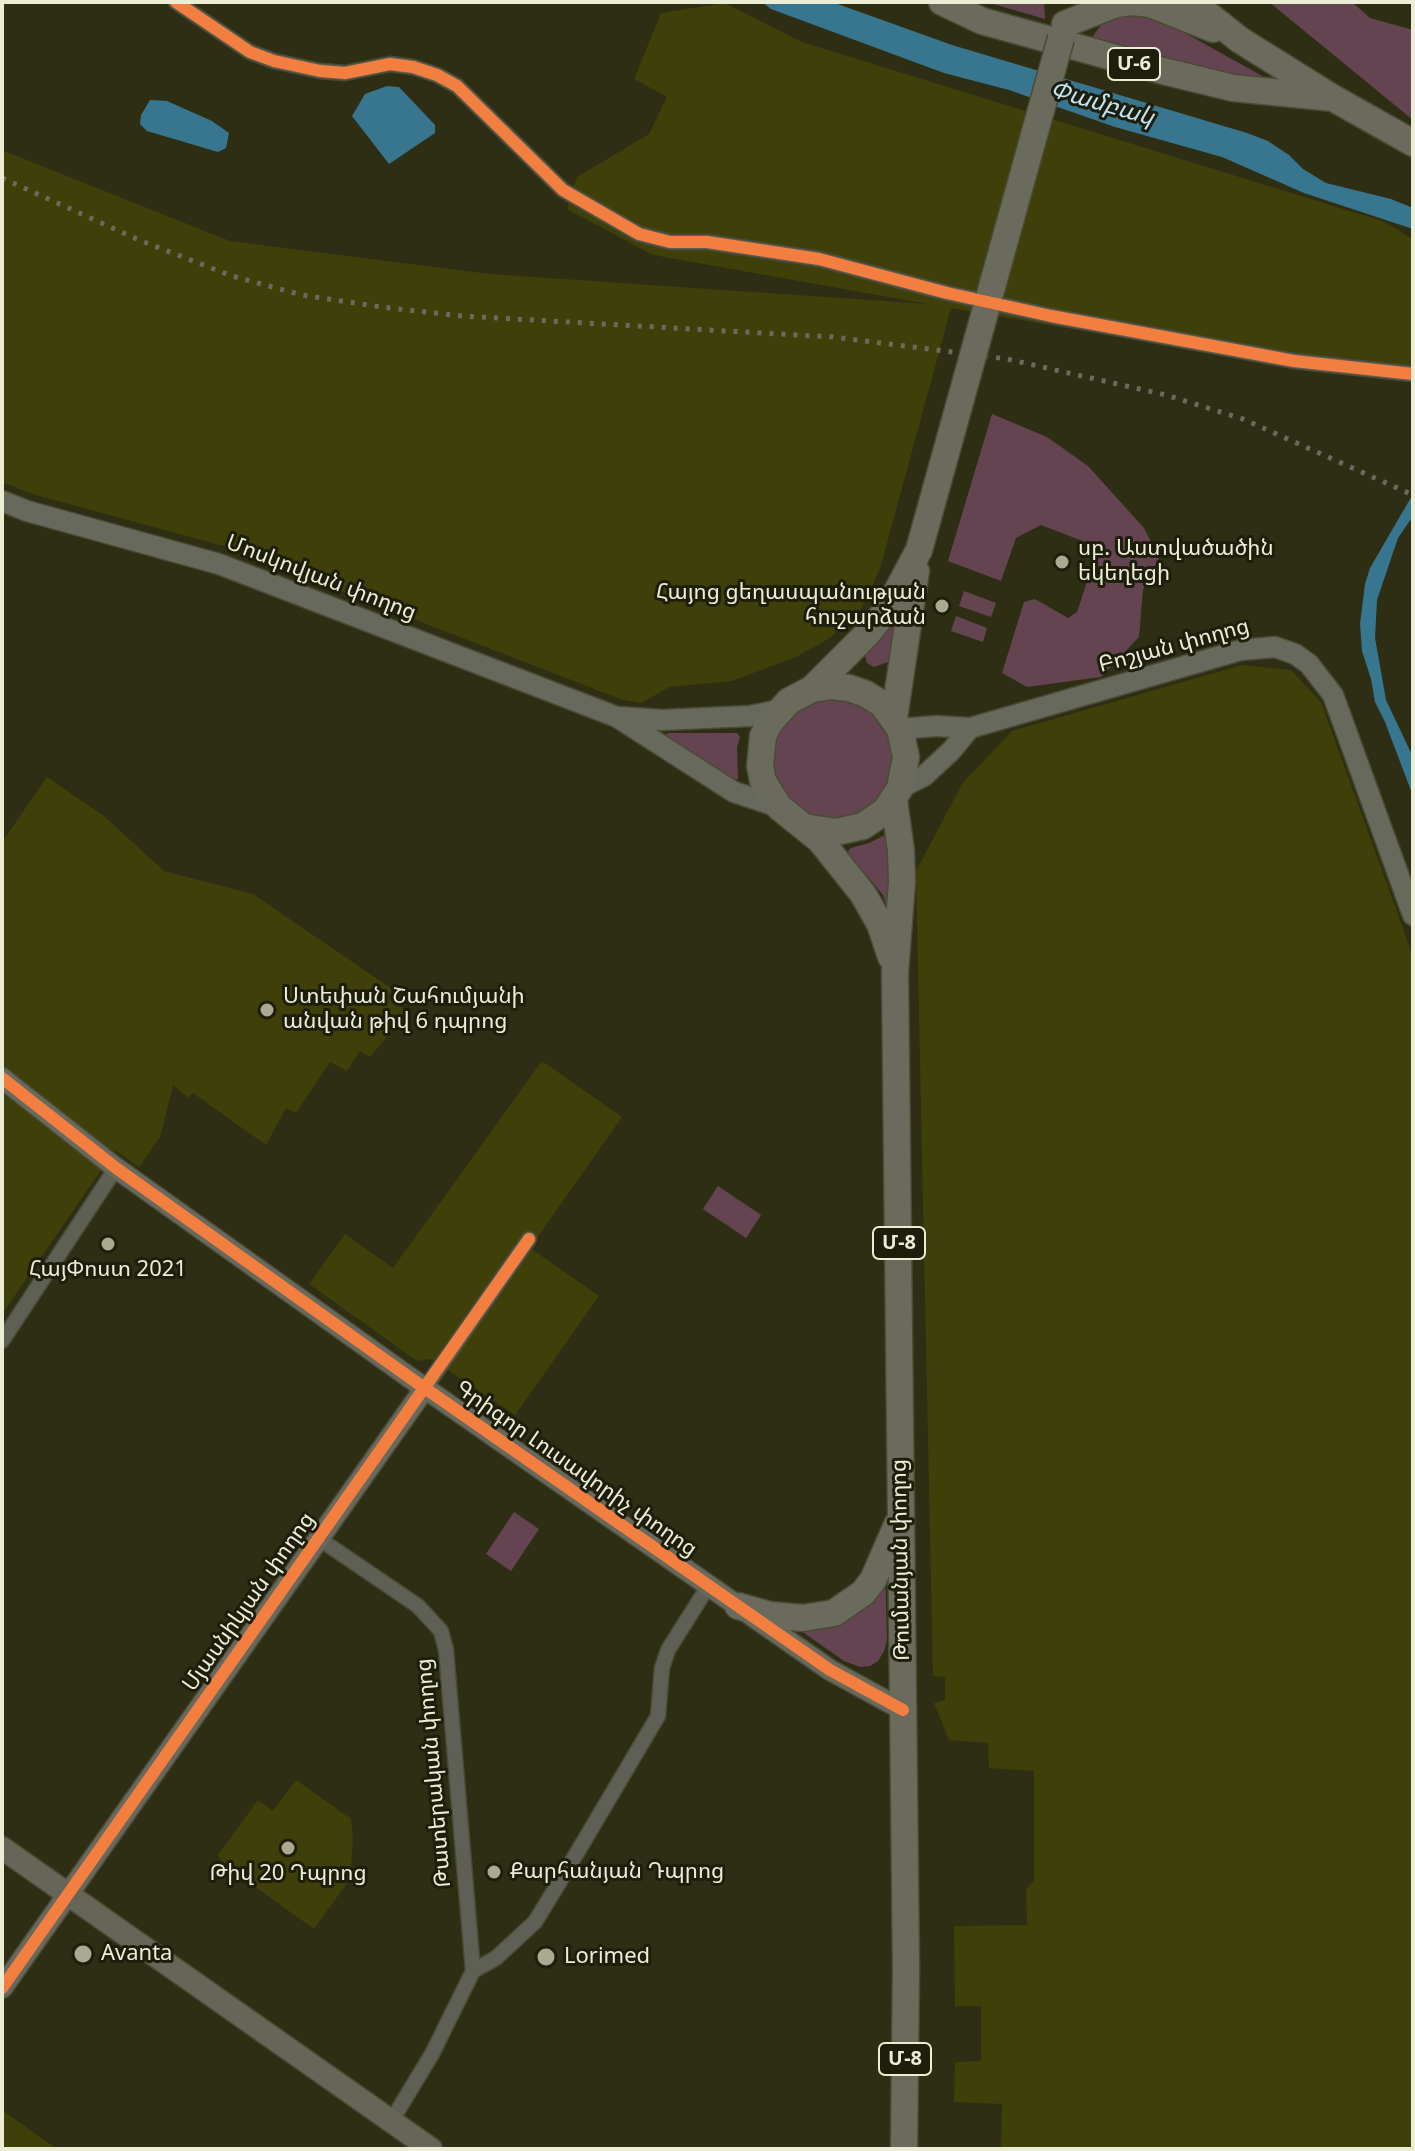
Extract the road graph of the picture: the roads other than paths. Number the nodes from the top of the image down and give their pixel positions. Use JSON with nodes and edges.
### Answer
{"nodes":[{"id":1,"x":176,"y":2,"type":"edge"},
{"id":2,"x":942,"y":2,"type":"edge"},
{"id":3,"x":1085,"y":2,"type":"edge"},
{"id":4,"x":1192,"y":2,"type":"edge"},
{"id":5,"x":1063,"y":17,"type":"edge"},
{"id":6,"x":1240,"y":40,"type":"junction"},
{"id":7,"x":1333,"y":98,"type":"junction"},
{"id":8,"x":1413,"y":143,"type":"edge"},
{"id":9,"x":1413,"y":374,"type":"edge"},
{"id":10,"x":2,"y":501,"type":"edge"},
{"id":11,"x":919,"y":550,"type":"junction"},
{"id":12,"x":812,"y":689,"type":"junction"},
{"id":13,"x":779,"y":710,"type":"junction"},
{"id":14,"x":617,"y":717,"type":"junction"},
{"id":15,"x":897,"y":723,"type":"junction"},
{"id":16,"x":970,"y":728,"type":"junction"},
{"id":17,"x":897,"y":794,"type":"junction"},
{"id":18,"x":779,"y":807,"type":"junction"},
{"id":19,"x":804,"y":827,"type":"junction"},
{"id":20,"x":1413,"y":915,"type":"edge"},
{"id":21,"x":895,"y":972,"type":"junction"},
{"id":22,"x":2,"y":1078,"type":"edge"},
{"id":23,"x":116,"y":1168,"type":"junction"},
{"id":24,"x":529,"y":1239,"type":"dead end"},
{"id":25,"x":2,"y":1341,"type":"edge"},
{"id":26,"x":425,"y":1388,"type":"junction"},
{"id":27,"x":901,"y":1514,"type":"junction"},
{"id":28,"x":318,"y":1538,"type":"junction"},
{"id":29,"x":709,"y":1585,"type":"junction"},
{"id":30,"x":738,"y":1606,"type":"junction"},
{"id":31,"x":903,"y":1710,"type":"junction"},
{"id":32,"x":2,"y":1848,"type":"edge"},
{"id":33,"x":68,"y":1894,"type":"junction"},
{"id":34,"x":473,"y":1971,"type":"junction"},
{"id":35,"x":2,"y":1988,"type":"edge"},
{"id":36,"x":392,"y":2120,"type":"junction"},
{"id":37,"x":431,"y":2149,"type":"edge"},
{"id":38,"x":904,"y":2149,"type":"edge"}],
"edges":[{"from":1,"to":9,"type":"street"},
{"from":2,"to":7,"type":"highway","name":"Մ-6","number":"Մ-6"},
{"from":3,"to":5,"type":"highway"},
{"from":4,"to":6,"type":"highway","number":"Մ-6"},
{"from":5,"to":6,"type":"highway","number":"Մ-6"},
{"from":5,"to":11,"type":"highway","bridge":true},
{"from":6,"to":7,"type":"highway","number":"Մ-6"},
{"from":7,"to":8,"type":"highway","number":"Մ-6"},
{"from":10,"to":14,"type":"street","name":"Մոսկովյան փողոց"},
{"from":11,"to":12,"type":"highway"},
{"from":11,"to":15,"type":"highway"},
{"from":12,"to":13,"type":"highway"},
{"from":12,"to":15,"type":"highway"},
{"from":13,"to":14,"type":"street","name":"Մոսկովյան փողոց"},
{"from":13,"to":18,"type":"highway"},
{"from":14,"to":18,"type":"street","name":"Մոսկովյան փողոց"},
{"from":15,"to":16,"type":"street","name":"Բոշյան փողոց"},
{"from":15,"to":17,"type":"highway"},
{"from":16,"to":17,"type":"street"},
{"from":16,"to":20,"type":"street","name":"Բոշյան փողոց"},
{"from":17,"to":19,"type":"highway"},
{"from":17,"to":21,"type":"highway","number":"Մ-8"},
{"from":18,"to":19,"type":"highway"},
{"from":19,"to":21,"type":"highway","number":"Մ-8"},
{"from":21,"to":27,"type":"highway","name":"Թումանյան փողոց","number":"Մ-8"},
{"from":22,"to":23,"type":"street","name":"Գրիգոր Լուսավորիչ փողոց"},
{"from":23,"to":25,"type":"street"},
{"from":23,"to":26,"type":"street","name":"Գրիգոր Լուսավորիչ փողոց"},
{"from":24,"to":26,"type":"street","name":"Մյասնիկյան փողոց"},
{"from":26,"to":28,"type":"street","name":"Մյասնիկյան փողոց"},
{"from":26,"to":29,"type":"street","name":"Գրիգոր Լուսավորիչ փողոց"},
{"from":27,"to":30,"type":"highway"},
{"from":27,"to":31,"type":"highway","name":"Թումանյան փողոց","number":"Մ-8"},
{"from":28,"to":33,"type":"street","name":"Մյասնիկյան փողոց"},
{"from":28,"to":34,"type":"street","name":"Թատերական փողոց"},
{"from":29,"to":30,"type":"street","name":"Գրիգոր Լուսավորիչ փողոց"},
{"from":29,"to":34,"type":"street"},
{"from":30,"to":31,"type":"street","name":"Գրիգոր Լուսավորիչ փողոց"},
{"from":31,"to":38,"type":"highway","name":"Թումանյան փողոց","number":"Մ-8"},
{"from":32,"to":33,"type":"main road"},
{"from":33,"to":35,"type":"street","name":"Մյասնիկյան փողոց"},
{"from":33,"to":36,"type":"main road"},
{"from":34,"to":36,"type":"street"},
{"from":36,"to":37,"type":"main road"}]}
